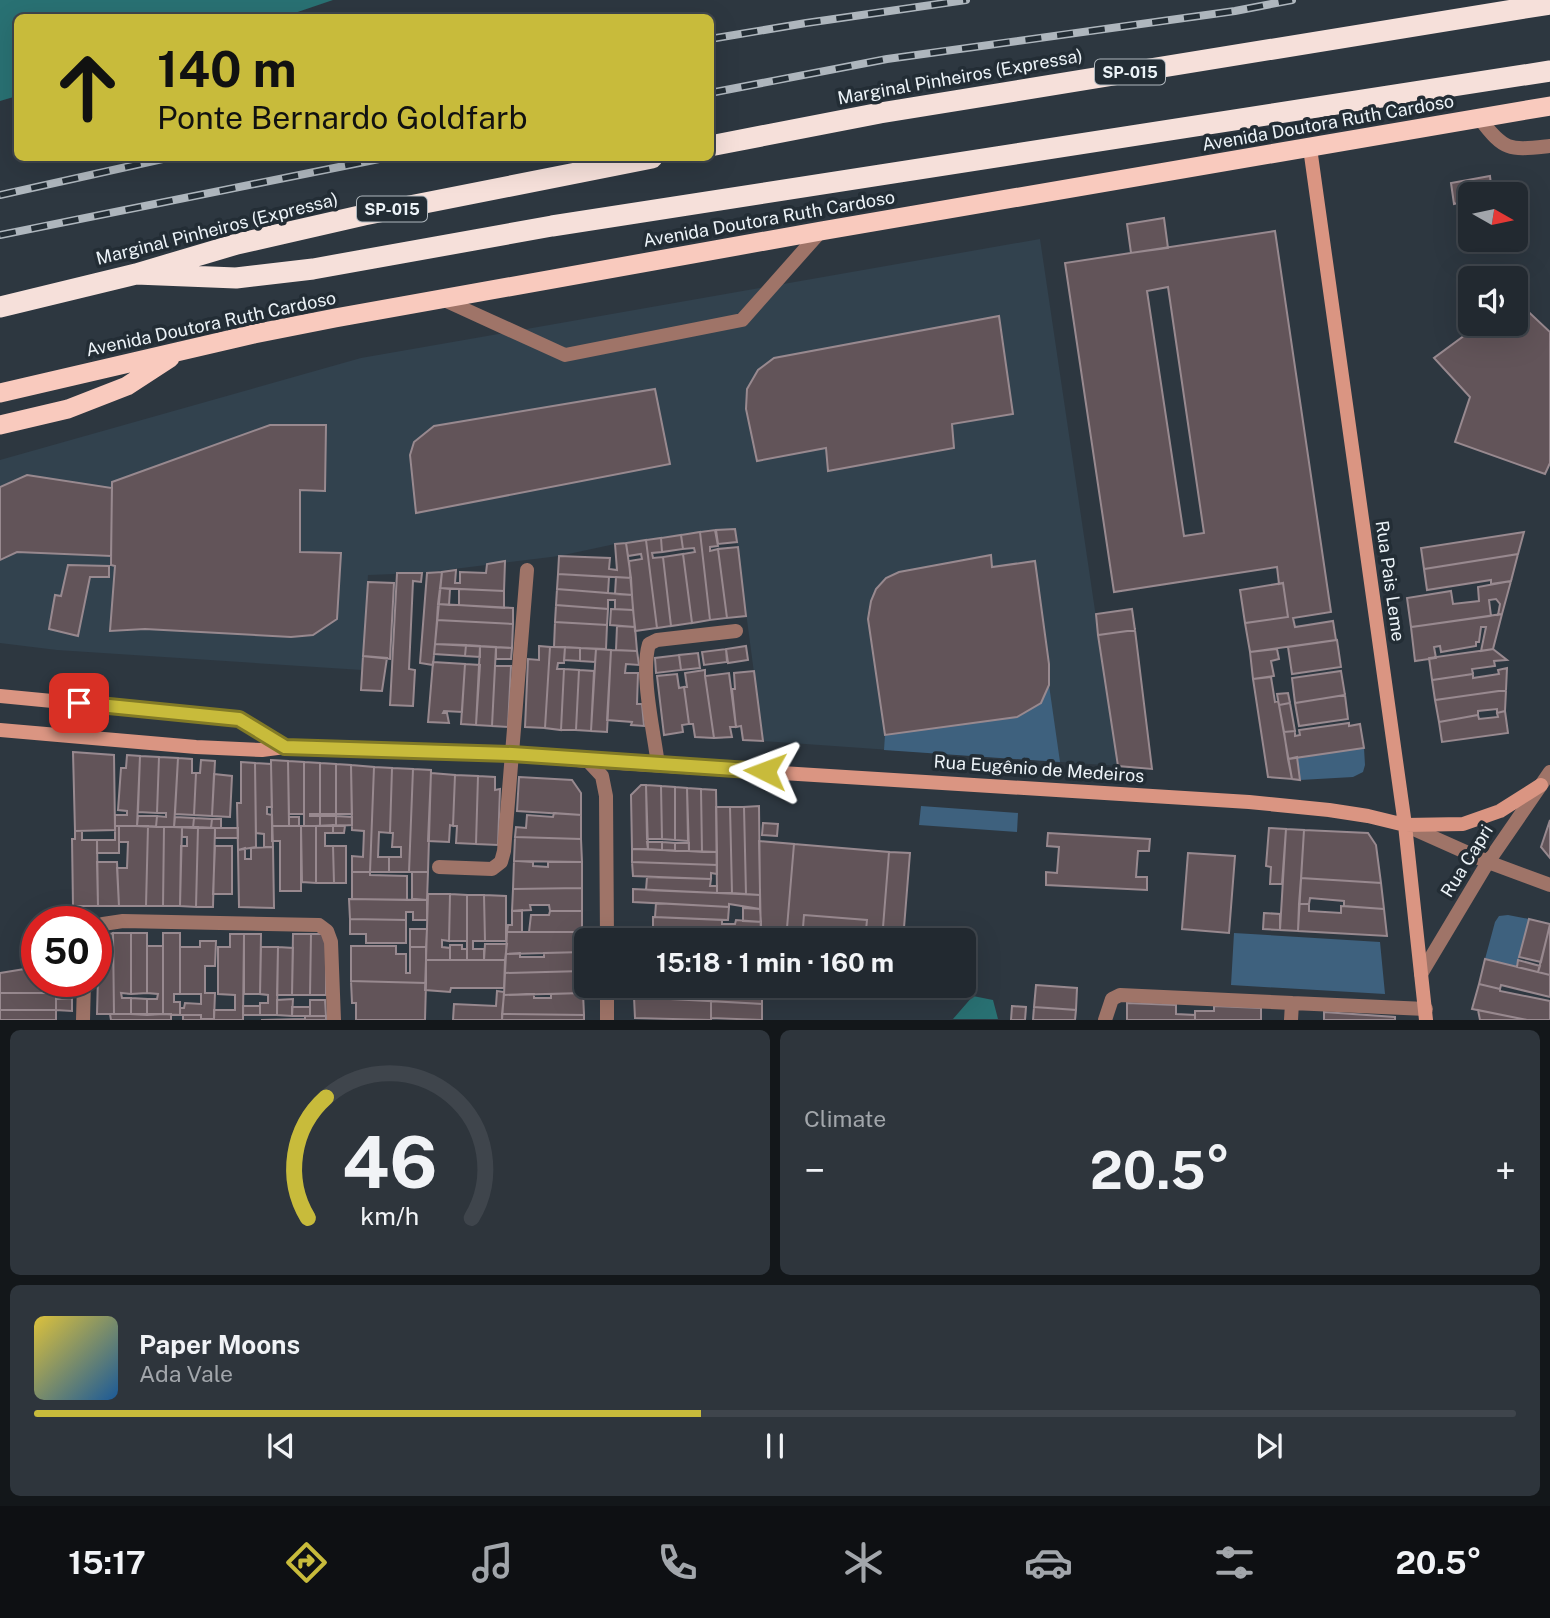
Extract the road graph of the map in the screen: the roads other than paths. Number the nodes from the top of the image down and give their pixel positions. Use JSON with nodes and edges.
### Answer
{"nodes":[{"id":1,"x":1550,"y":4,"type":"edge"},
{"id":2,"x":1550,"y":71,"type":"edge"},
{"id":3,"x":1550,"y":106,"type":"edge"},
{"id":4,"x":1480,"y":119,"type":"junction"},
{"id":5,"x":714,"y":145,"type":"edge"},
{"id":6,"x":1550,"y":146,"type":"edge"},
{"id":7,"x":1310,"y":148,"type":"junction"},
{"id":8,"x":637,"y":161,"type":"edge"},
{"id":9,"x":821,"y":231,"type":"junction"},
{"id":10,"x":136,"y":274,"type":"junction"},
{"id":11,"x":442,"y":299,"type":"junction"},
{"id":12,"x":0,"y":307,"type":"edge"},
{"id":13,"x":181,"y":351,"type":"junction"},
{"id":14,"x":0,"y":393,"type":"edge"},
{"id":15,"x":0,"y":425,"type":"edge"},
{"id":16,"x":527,"y":570,"type":"dead end"},
{"id":17,"x":736,"y":631,"type":"dead end"},
{"id":18,"x":0,"y":695,"type":"edge"},
{"id":19,"x":0,"y":730,"type":"edge"},
{"id":20,"x":285,"y":747,"type":"junction"},
{"id":21,"x":512,"y":754,"type":"junction"},
{"id":22,"x":589,"y":761,"type":"junction"},
{"id":23,"x":658,"y":765,"type":"junction"},
{"id":24,"x":1550,"y":772,"type":"edge"},
{"id":25,"x":1541,"y":785,"type":"junction"},
{"id":26,"x":1405,"y":825,"type":"junction"},
{"id":27,"x":1488,"y":862,"type":"junction"},
{"id":28,"x":439,"y":867,"type":"dead end"},
{"id":29,"x":1550,"y":885,"type":"edge"},
{"id":30,"x":112,"y":922,"type":"edge"},
{"id":31,"x":607,"y":928,"type":"edge"},
{"id":32,"x":1421,"y":974,"type":"junction"},
{"id":33,"x":84,"y":997,"type":"edge"},
{"id":34,"x":607,"y":998,"type":"edge"},
{"id":35,"x":1292,"y":1003,"type":"junction"},
{"id":36,"x":1426,"y":1014,"type":"edge"},
{"id":37,"x":83,"y":1020,"type":"edge"},
{"id":38,"x":334,"y":1020,"type":"edge"},
{"id":39,"x":607,"y":1020,"type":"edge"},
{"id":40,"x":1105,"y":1020,"type":"edge"},
{"id":41,"x":1291,"y":1020,"type":"edge"}],
"edges":[{"from":1,"to":5,"type":"highway","name":"Marginal Pinheiros (Expressa)","number":"SP-015"},
{"from":2,"to":10,"type":"highway"},
{"from":3,"to":4,"type":"highway","name":"Avenida Doutora Ruth Cardoso"},
{"from":4,"to":6,"type":"street"},
{"from":4,"to":7,"type":"highway","name":"Avenida Doutora Ruth Cardoso"},
{"from":7,"to":9,"type":"highway","name":"Avenida Doutora Ruth Cardoso"},
{"from":7,"to":26,"type":"main road","name":"Rua Pais Leme"},
{"from":8,"to":10,"type":"highway","name":"Marginal Pinheiros (Expressa)","number":"SP-015"},
{"from":9,"to":11,"type":"highway","name":"Avenida Doutora Ruth Cardoso"},
{"from":9,"to":11,"type":"street"},
{"from":10,"to":12,"type":"highway","name":"Marginal Pinheiros (Expressa)","number":"SP-015"},
{"from":11,"to":13,"type":"highway","name":"Avenida Doutora Ruth Cardoso"},
{"from":13,"to":14,"type":"highway","name":"Avenida Doutora Ruth Cardoso"},
{"from":13,"to":15,"type":"highway"},
{"from":16,"to":21,"type":"street"},
{"from":17,"to":23,"type":"street"},
{"from":18,"to":20,"type":"main road","name":"Rua Eugênio de Medeiros"},
{"from":19,"to":20,"type":"main road","name":"Rua Eugênio de Medeiros"},
{"from":20,"to":21,"type":"main road","name":"Rua Eugênio de Medeiros"},
{"from":21,"to":22,"type":"main road","name":"Rua Eugênio de Medeiros"},
{"from":21,"to":28,"type":"street"},
{"from":22,"to":23,"type":"main road","name":"Rua Eugênio de Medeiros"},
{"from":22,"to":31,"type":"street"},
{"from":23,"to":26,"type":"main road","name":"Rua Eugênio de Medeiros"},
{"from":24,"to":25,"type":"street","name":"Rua Capri"},
{"from":25,"to":26,"type":"main road"},
{"from":25,"to":27,"type":"street","name":"Rua Capri"},
{"from":26,"to":27,"type":"street","name":"Rua Eugênio de Medeiros"},
{"from":26,"to":32,"type":"main road","name":"Rua Pais Leme"},
{"from":27,"to":29,"type":"street","name":"Rua Eugênio de Medeiros"},
{"from":27,"to":32,"type":"street","name":"Rua Capri"},
{"from":30,"to":38,"type":"street"},
{"from":32,"to":36,"type":"main road","name":"Rua Pais Leme"},
{"from":33,"to":37,"type":"street"},
{"from":34,"to":39,"type":"street"},
{"from":35,"to":36,"type":"street"},
{"from":35,"to":40,"type":"street"},
{"from":35,"to":41,"type":"street"}]}
